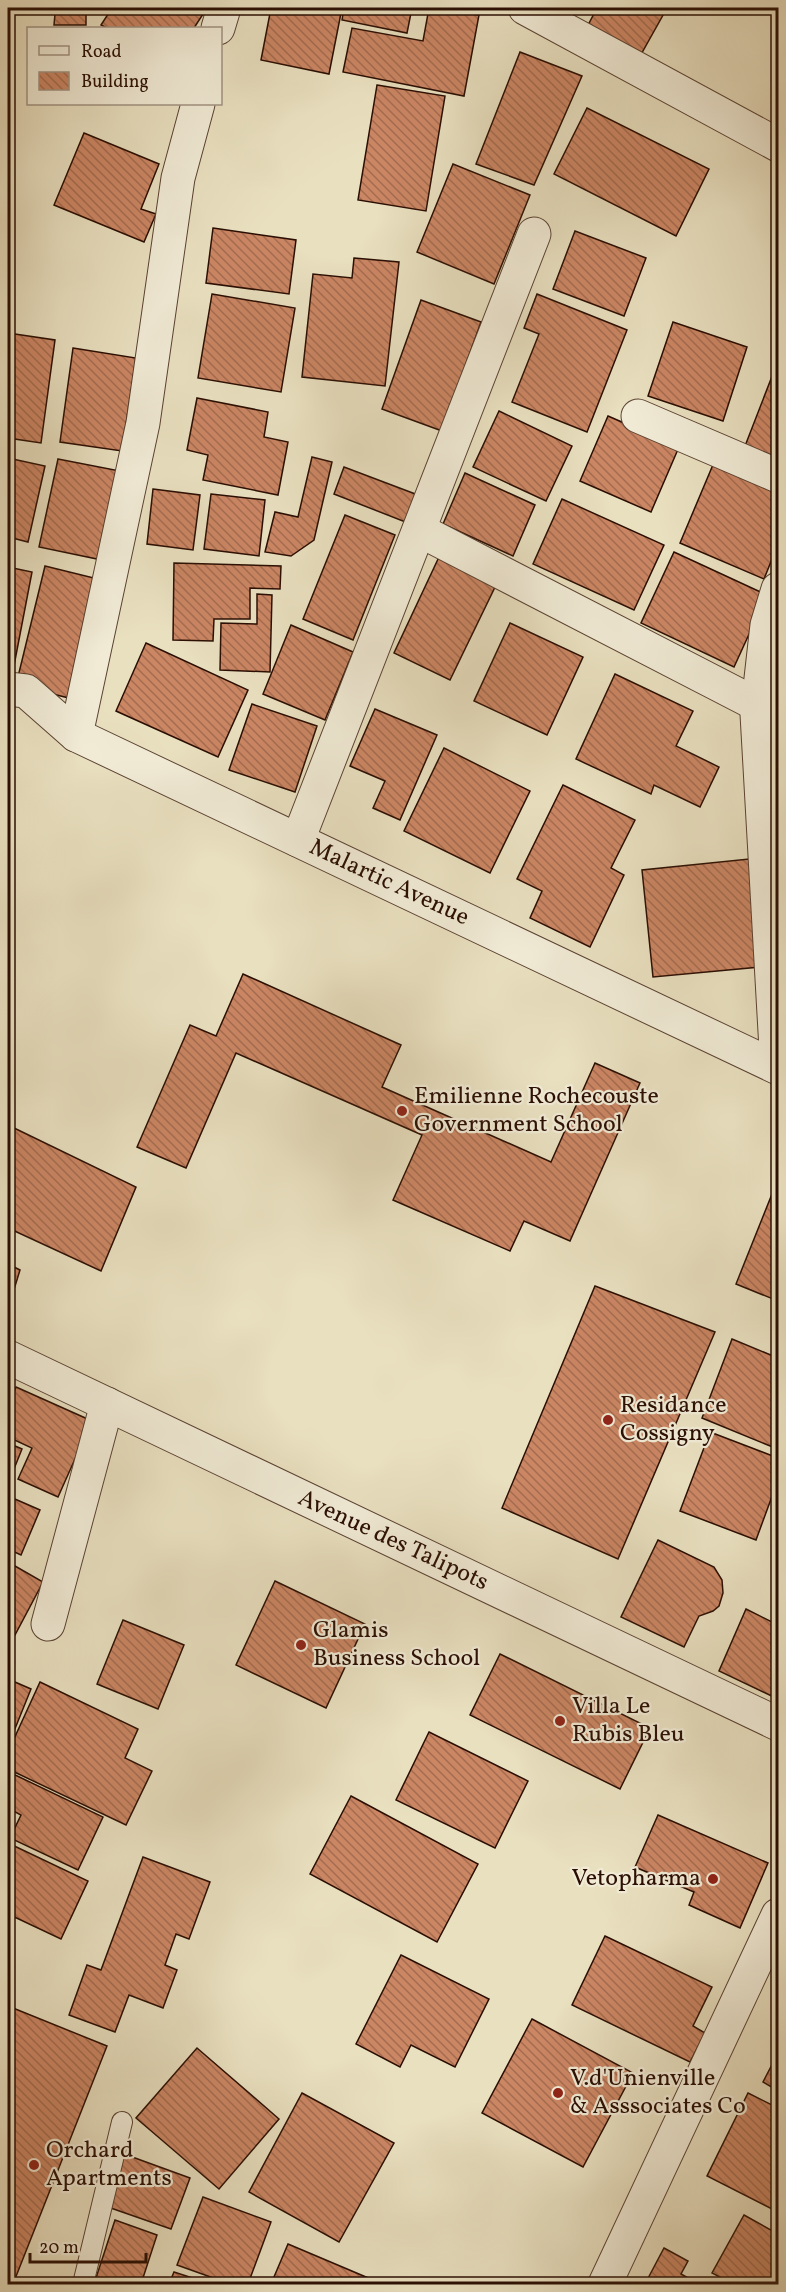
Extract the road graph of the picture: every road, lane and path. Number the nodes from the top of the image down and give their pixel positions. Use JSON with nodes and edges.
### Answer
{"nodes":[{"id":1,"x":224,"y":8,"type":"edge"},
{"id":2,"x":525,"y":8,"type":"edge"},
{"id":3,"x":218,"y":27,"type":"edge"},
{"id":4,"x":198,"y":105,"type":"edge"},
{"id":5,"x":778,"y":145,"type":"edge"},
{"id":6,"x":534,"y":234,"type":"dead end"},
{"id":7,"x":638,"y":416,"type":"dead end"},
{"id":8,"x":778,"y":476,"type":"edge"},
{"id":9,"x":419,"y":530,"type":"junction"},
{"id":10,"x":778,"y":589,"type":"edge"},
{"id":11,"x":8,"y":689,"type":"edge"},
{"id":12,"x":758,"y":705,"type":"junction"},
{"id":13,"x":76,"y":735,"type":"junction"},
{"id":14,"x":298,"y":840,"type":"junction"},
{"id":15,"x":778,"y":1068,"type":"edge"},
{"id":16,"x":8,"y":1357,"type":"edge"},
{"id":17,"x":107,"y":1404,"type":"junction"},
{"id":18,"x":48,"y":1624,"type":"dead end"},
{"id":19,"x":778,"y":1724,"type":"edge"},
{"id":20,"x":778,"y":1915,"type":"edge"},
{"id":21,"x":122,"y":2122,"type":"dead end"},
{"id":22,"x":83,"y":2284,"type":"edge"},
{"id":23,"x":605,"y":2284,"type":"edge"}],
"edges":[{"from":1,"to":3,"type":"street"},
{"from":2,"to":5,"type":"street"},
{"from":4,"to":13,"type":"street"},
{"from":6,"to":9,"type":"street"},
{"from":7,"to":8,"type":"street"},
{"from":9,"to":12,"type":"street"},
{"from":9,"to":14,"type":"street"},
{"from":10,"to":12,"type":"street"},
{"from":11,"to":13,"type":"street","name":"Malartic Avenue"},
{"from":12,"to":15,"type":"street"},
{"from":13,"to":14,"type":"street","name":"Malartic Avenue"},
{"from":14,"to":15,"type":"street","name":"Malartic Avenue"},
{"from":16,"to":17,"type":"street","name":"Avenue des Talipots"},
{"from":17,"to":18,"type":"street"},
{"from":17,"to":19,"type":"street","name":"Avenue des Talipots"},
{"from":20,"to":23,"type":"street"},
{"from":21,"to":22,"type":"lane"}]}
